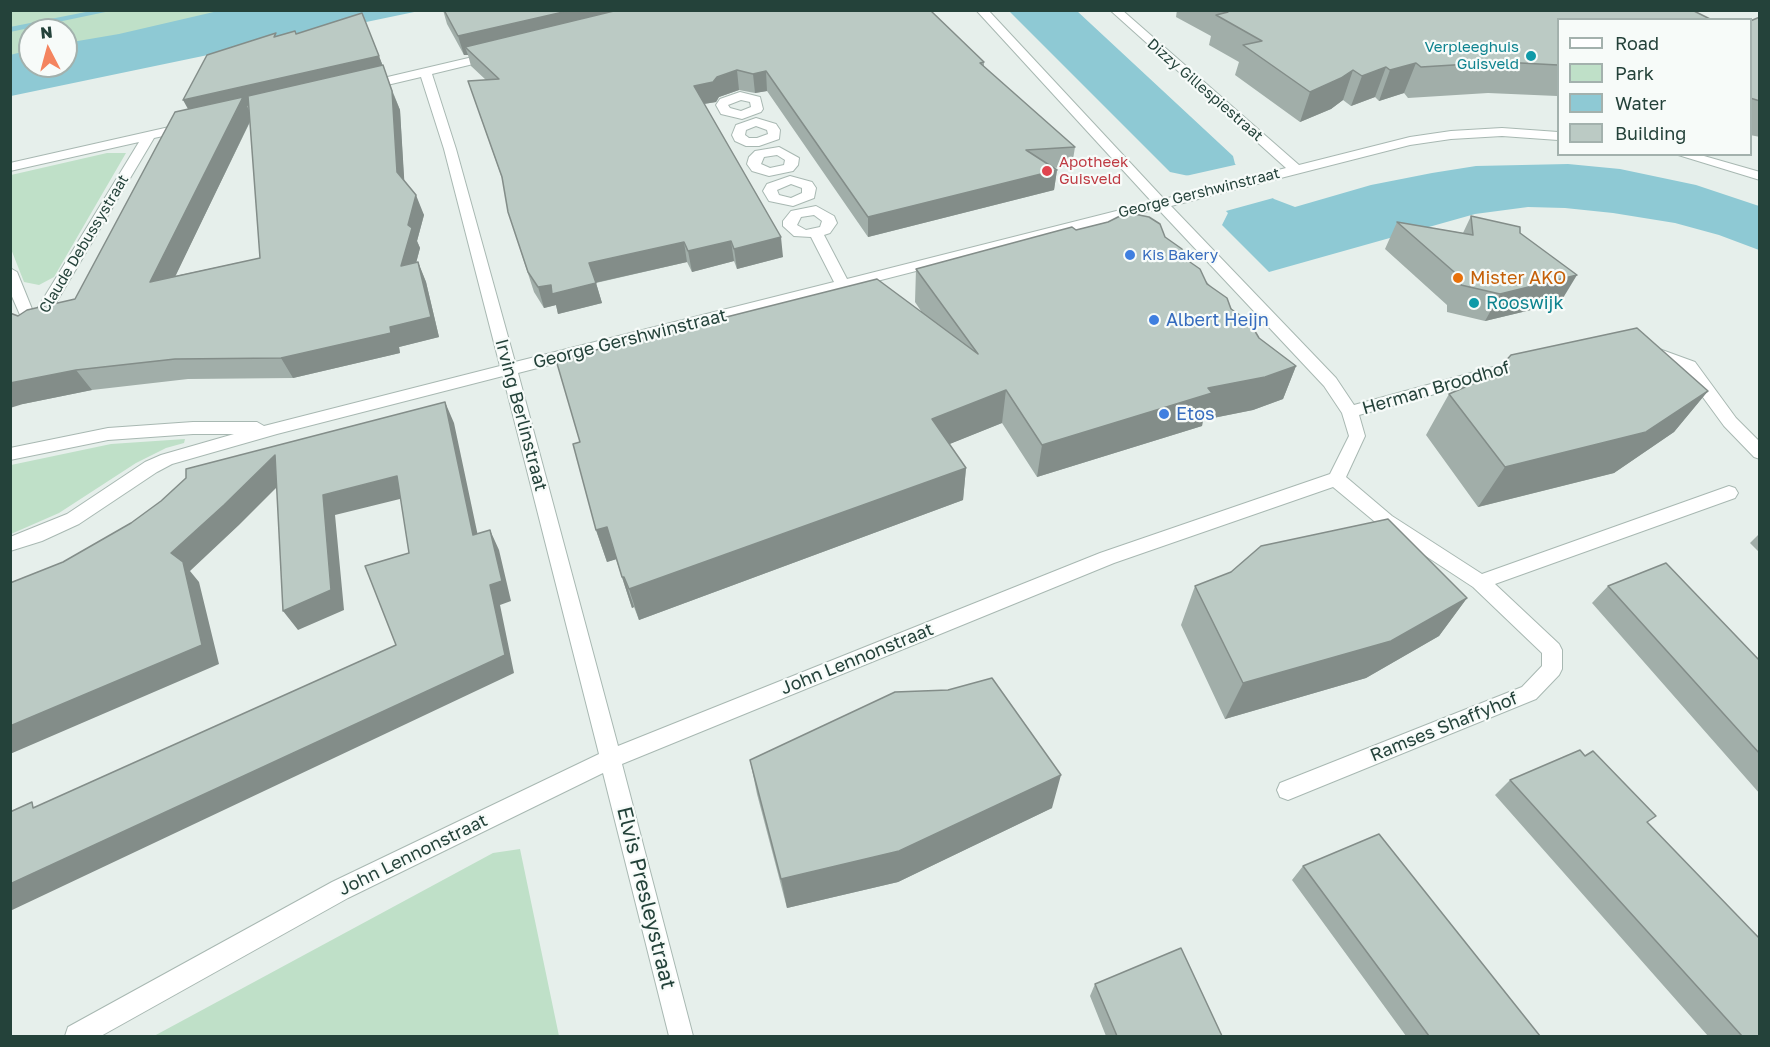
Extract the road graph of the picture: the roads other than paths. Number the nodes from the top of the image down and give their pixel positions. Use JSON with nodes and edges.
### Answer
{"nodes":[{"id":1,"x":981,"y":10,"type":"edge"},
{"id":2,"x":1115,"y":10,"type":"edge"},
{"id":3,"x":506,"y":54,"type":"edge"},
{"id":4,"x":426,"y":73,"type":"junction"},
{"id":5,"x":356,"y":89,"type":"edge"},
{"id":6,"x":194,"y":126,"type":"edge"},
{"id":7,"x":149,"y":136,"type":"junction"},
{"id":8,"x":1557,"y":136,"type":"edge"},
{"id":9,"x":764,"y":147,"type":"junction"},
{"id":10,"x":1688,"y":156,"type":"edge"},
{"id":11,"x":10,"y":167,"type":"edge"},
{"id":12,"x":1295,"y":169,"type":"junction"},
{"id":13,"x":782,"y":176,"type":"junction"},
{"id":14,"x":1760,"y":176,"type":"edge"},
{"id":15,"x":1160,"y":203,"type":"junction"},
{"id":16,"x":799,"y":207,"type":"junction"},
{"id":17,"x":816,"y":233,"type":"junction"},
{"id":18,"x":10,"y":272,"type":"edge"},
{"id":19,"x":843,"y":284,"type":"junction"},
{"id":20,"x":1638,"y":346,"type":"edge"},
{"id":21,"x":1539,"y":359,"type":"edge"},
{"id":22,"x":508,"y":369,"type":"junction"},
{"id":23,"x":1350,"y":412,"type":"junction"},
{"id":24,"x":277,"y":428,"type":"junction"},
{"id":25,"x":1760,"y":453,"type":"edge"},
{"id":26,"x":10,"y":454,"type":"edge"},
{"id":27,"x":1336,"y":479,"type":"junction"},
{"id":28,"x":1729,"y":493,"type":"dead end"},
{"id":29,"x":10,"y":544,"type":"edge"},
{"id":30,"x":1480,"y":582,"type":"junction"},
{"id":31,"x":610,"y":759,"type":"junction"},
{"id":32,"x":1288,"y":790,"type":"dead end"},
{"id":33,"x":77,"y":1036,"type":"edge"},
{"id":34,"x":681,"y":1036,"type":"edge"}],
"edges":[{"from":1,"to":15,"type":"street"},
{"from":2,"to":12,"type":"street","name":"Dizzy Gillespiestraat"},
{"from":3,"to":4,"type":"street"},
{"from":4,"to":5,"type":"street"},
{"from":4,"to":22,"type":"street","name":"Irving Berlinstraat"},
{"from":6,"to":7,"type":"street"},
{"from":7,"to":11,"type":"street"},
{"from":7,"to":18,"type":"street","name":"Claude Debussystraat"},
{"from":8,"to":12,"type":"street","name":"George Gershwinstraat"},
{"from":9,"to":9,"type":"street"},
{"from":9,"to":13,"type":"street"},
{"from":9,"to":13,"type":"street"},
{"from":10,"to":14,"type":"street"},
{"from":12,"to":15,"type":"street","name":"George Gershwinstraat"},
{"from":13,"to":16,"type":"street"},
{"from":13,"to":16,"type":"street"},
{"from":15,"to":19,"type":"street","name":"George Gershwinstraat"},
{"from":15,"to":23,"type":"street"},
{"from":16,"to":17,"type":"street"},
{"from":16,"to":17,"type":"street"},
{"from":17,"to":19,"type":"street"},
{"from":19,"to":22,"type":"street","name":"George Gershwinstraat"},
{"from":20,"to":25,"type":"street"},
{"from":21,"to":23,"type":"street","name":"Herman Broodhof"},
{"from":22,"to":24,"type":"street","name":"George Gershwinstraat"},
{"from":22,"to":31,"type":"street","name":"Irving Berlinstraat"},
{"from":23,"to":27,"type":"street"},
{"from":24,"to":26,"type":"street","name":"George Gershwinstraat"},
{"from":24,"to":29,"type":"street","name":"George Gershwinstraat"},
{"from":27,"to":30,"type":"street","name":"Ramses Shaffyhof"},
{"from":27,"to":31,"type":"street","name":"John Lennonstraat"},
{"from":28,"to":30,"type":"street"},
{"from":30,"to":32,"type":"street","name":"Ramses Shaffyhof"},
{"from":31,"to":33,"type":"street","name":"John Lennonstraat"},
{"from":31,"to":34,"type":"street","name":"Elvis Presleystraat"}]}
